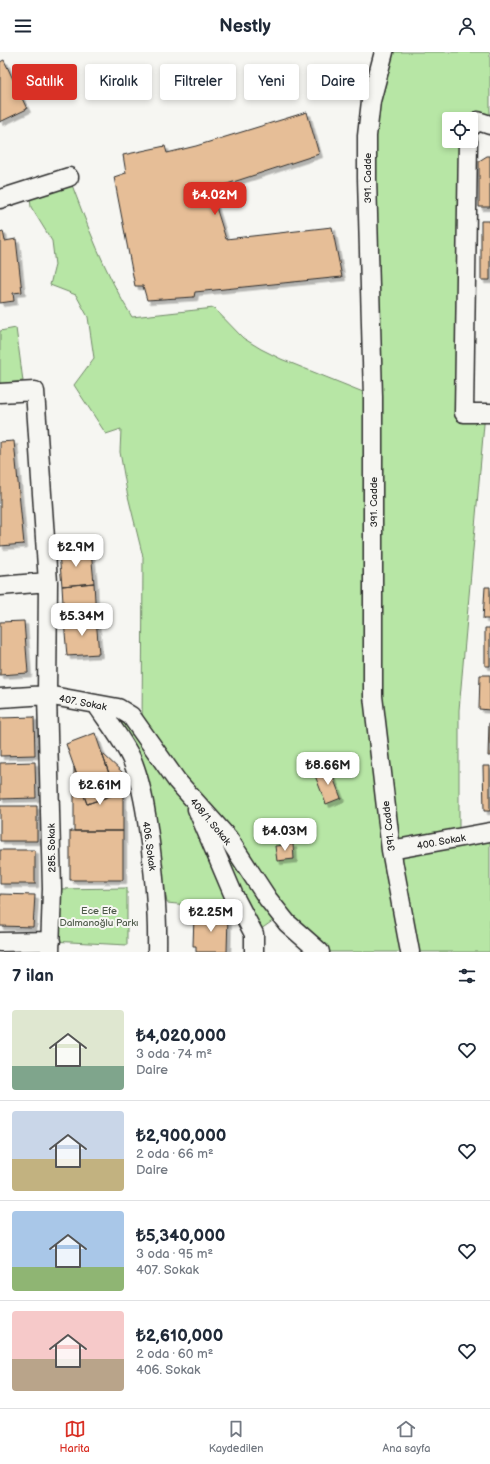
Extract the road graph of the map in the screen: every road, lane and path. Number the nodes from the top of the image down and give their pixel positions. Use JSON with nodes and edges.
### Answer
{"nodes":[{"id":1,"x":384,"y":52,"type":"edge"},
{"id":2,"x":478,"y":121,"type":"edge"},
{"id":3,"x":490,"y":125,"type":"edge"},
{"id":4,"x":468,"y":148,"type":"edge"},
{"id":5,"x":68,"y":177,"type":"dead end"},
{"id":6,"x":0,"y":199,"type":"edge"},
{"id":7,"x":0,"y":393,"type":"edge"},
{"id":8,"x":490,"y":413,"type":"edge"},
{"id":9,"x":48,"y":582,"type":"junction"},
{"id":10,"x":0,"y":586,"type":"edge"},
{"id":11,"x":47,"y":695,"type":"junction"},
{"id":12,"x":0,"y":698,"type":"edge"},
{"id":13,"x":96,"y":704,"type":"junction"},
{"id":14,"x":118,"y":708,"type":"joint"},
{"id":15,"x":193,"y":799,"type":"junction"},
{"id":16,"x":490,"y":832,"type":"edge"},
{"id":17,"x":391,"y":850,"type":"junction"},
{"id":18,"x":0,"y":942,"type":"edge"},
{"id":19,"x":51,"y":947,"type":"edge"},
{"id":20,"x":157,"y":952,"type":"edge"},
{"id":21,"x":254,"y":952,"type":"edge"},
{"id":22,"x":320,"y":952,"type":"edge"},
{"id":23,"x":410,"y":952,"type":"edge"}],
"edges":[{"from":1,"to":17,"type":"street","name":"391. Cadde"},
{"from":2,"to":3,"type":"street"},
{"from":4,"to":8,"type":"street"},
{"from":5,"to":6,"type":"street"},
{"from":7,"to":9,"type":"street","name":"285. Sokak"},
{"from":9,"to":10,"type":"street"},
{"from":9,"to":11,"type":"street","name":"285. Sokak"},
{"from":11,"to":12,"type":"street","name":"407. Sokak"},
{"from":11,"to":13,"type":"street","name":"407. Sokak"},
{"from":11,"to":19,"type":"street","name":"285. Sokak"},
{"from":13,"to":14,"type":"street","name":"407. Sokak"},
{"from":13,"to":20,"type":"street","name":"406. Sokak"},
{"from":14,"to":15,"type":"street","name":"408/1. Sokak"},
{"from":15,"to":21,"type":"street"},
{"from":15,"to":22,"type":"street","name":"408/1. Sokak"},
{"from":16,"to":17,"type":"street","name":"400. Sokak"},
{"from":17,"to":23,"type":"street","name":"391. Cadde"},
{"from":18,"to":19,"type":"street"}]}
